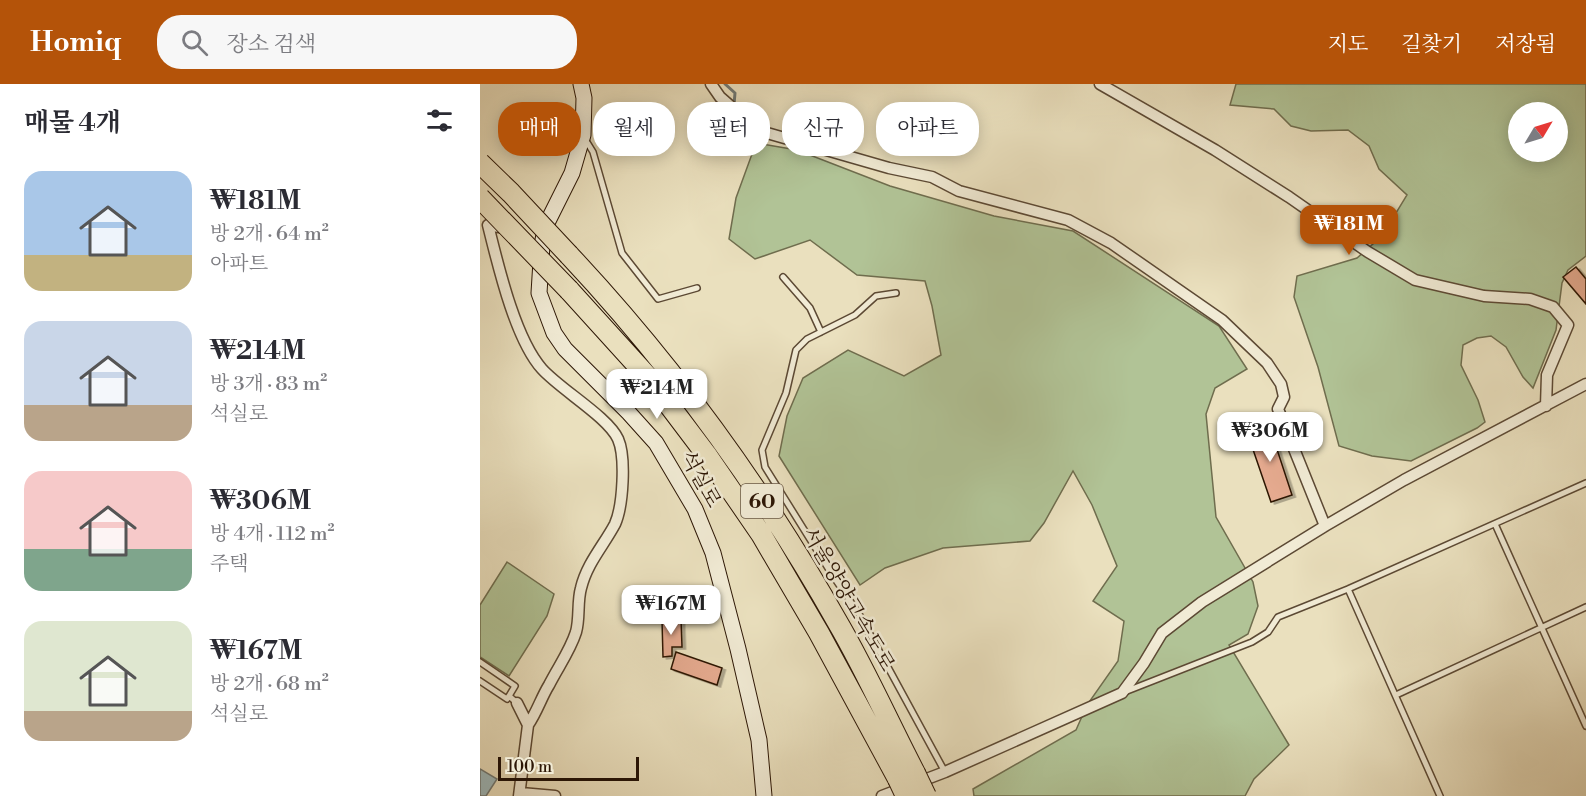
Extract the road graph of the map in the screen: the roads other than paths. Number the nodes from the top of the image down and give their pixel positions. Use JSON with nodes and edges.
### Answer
{"nodes":[{"id":1,"x":581,"y":84,"type":"edge"},
{"id":2,"x":711,"y":84,"type":"edge"},
{"id":3,"x":1100,"y":84,"type":"edge"},
{"id":4,"x":583,"y":135,"type":"junction"},
{"id":5,"x":480,"y":163,"type":"edge"},
{"id":6,"x":480,"y":198,"type":"edge"},
{"id":7,"x":484,"y":223,"type":"edge"},
{"id":8,"x":542,"y":245,"type":"junction"},
{"id":9,"x":783,"y":277,"type":"dead end"},
{"id":10,"x":697,"y":288,"type":"dead end"},
{"id":11,"x":896,"y":293,"type":"dead end"},
{"id":12,"x":822,"y":332,"type":"junction"},
{"id":13,"x":1586,"y":384,"type":"edge"},
{"id":14,"x":1546,"y":406,"type":"junction"},
{"id":15,"x":1586,"y":483,"type":"edge"},
{"id":16,"x":1495,"y":524,"type":"junction"},
{"id":17,"x":1325,"y":526,"type":"junction"},
{"id":18,"x":1348,"y":589,"type":"junction"},
{"id":19,"x":1586,"y":607,"type":"edge"},
{"id":20,"x":1542,"y":626,"type":"junction"},
{"id":21,"x":480,"y":662,"type":"edge"},
{"id":22,"x":480,"y":681,"type":"edge"},
{"id":23,"x":1122,"y":693,"type":"junction"},
{"id":24,"x":1396,"y":695,"type":"junction"},
{"id":25,"x":513,"y":699,"type":"junction"},
{"id":26,"x":528,"y":725,"type":"junction"},
{"id":27,"x":1586,"y":726,"type":"edge"},
{"id":28,"x":945,"y":772,"type":"junction"},
{"id":29,"x":906,"y":783,"type":"edge"},
{"id":30,"x":764,"y":788,"type":"edge"},
{"id":31,"x":520,"y":795,"type":"edge"},
{"id":32,"x":555,"y":796,"type":"edge"},
{"id":33,"x":750,"y":796,"type":"edge"},
{"id":34,"x":775,"y":796,"type":"edge"},
{"id":35,"x":882,"y":796,"type":"edge"},
{"id":36,"x":926,"y":796,"type":"edge"},
{"id":37,"x":1440,"y":796,"type":"edge"}],
"edges":[{"from":1,"to":4,"type":"main road","name":"석실로"},
{"from":2,"to":17,"type":"street"},
{"from":3,"to":14,"type":"street"},
{"from":4,"to":8,"type":"main road","name":"석실로"},
{"from":4,"to":10,"type":"lane"},
{"from":5,"to":29,"type":"highway","name":"서울양양고속도로","number":"60","bridge":true},
{"from":6,"to":29,"type":"highway","name":"서울양양고속도로","number":"60","bridge":true},
{"from":7,"to":8,"type":"street"},
{"from":7,"to":26,"type":"street"},
{"from":8,"to":30,"type":"main road","name":"석실로"},
{"from":9,"to":12,"type":"lane"},
{"from":11,"to":12,"type":"lane"},
{"from":12,"to":28,"type":"lane"},
{"from":13,"to":14,"type":"street"},
{"from":14,"to":17,"type":"street"},
{"from":15,"to":16,"type":"lane"},
{"from":16,"to":18,"type":"lane"},
{"from":16,"to":20,"type":"lane"},
{"from":17,"to":23,"type":"street"},
{"from":18,"to":23,"type":"lane"},
{"from":18,"to":24,"type":"lane"},
{"from":19,"to":20,"type":"lane"},
{"from":20,"to":24,"type":"lane"},
{"from":20,"to":27,"type":"lane"},
{"from":21,"to":25,"type":"lane"},
{"from":22,"to":25,"type":"lane"},
{"from":23,"to":28,"type":"street"},
{"from":24,"to":37,"type":"lane"},
{"from":25,"to":26,"type":"street"},
{"from":26,"to":31,"type":"street"},
{"from":28,"to":35,"type":"street"},
{"from":29,"to":36,"type":"highway","name":"서울양양고속도로","number":"60","bridge":true},
{"from":30,"to":33,"type":"main road"},
{"from":30,"to":34,"type":"main road"},
{"from":31,"to":32,"type":"street"}]}
